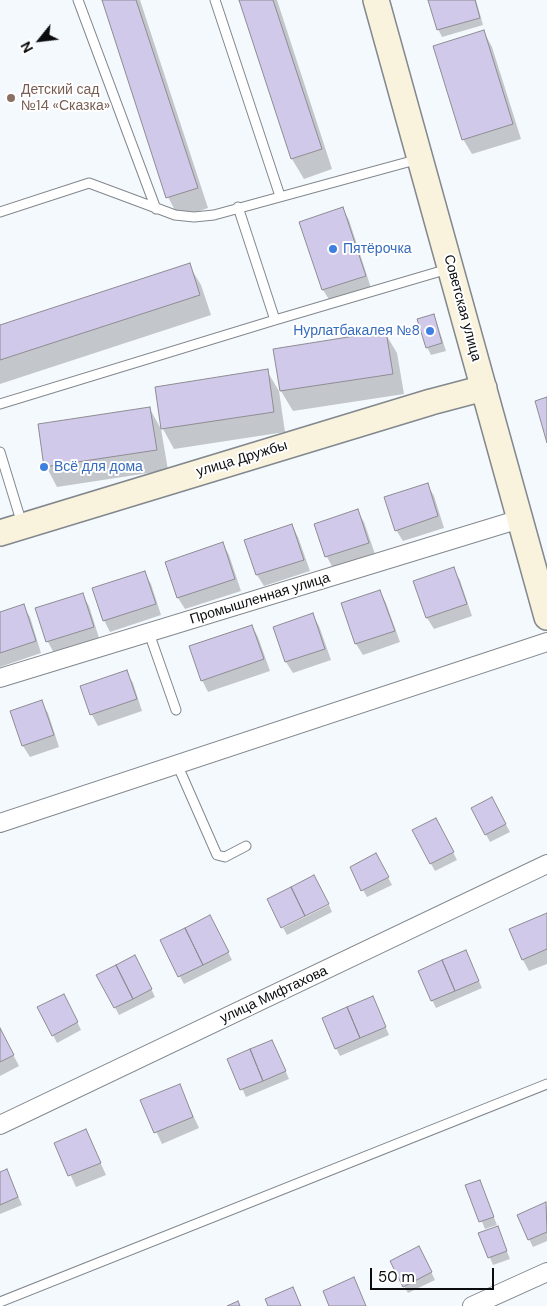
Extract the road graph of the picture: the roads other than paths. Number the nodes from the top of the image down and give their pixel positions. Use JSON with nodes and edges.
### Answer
{"nodes":[{"id":1,"x":78,"y":0,"type":"edge"},
{"id":2,"x":215,"y":0,"type":"edge"},
{"id":3,"x":376,"y":0,"type":"edge"},
{"id":4,"x":420,"y":158,"type":"junction"},
{"id":5,"x":280,"y":196,"type":"junction"},
{"id":6,"x":238,"y":207,"type":"junction"},
{"id":7,"x":156,"y":209,"type":"junction"},
{"id":8,"x":0,"y":212,"type":"edge"},
{"id":9,"x":451,"y":268,"type":"junction"},
{"id":10,"x":275,"y":320,"type":"junction"},
{"id":11,"x":484,"y":388,"type":"junction"},
{"id":12,"x":0,"y":404,"type":"edge"},
{"id":13,"x":0,"y":452,"type":"edge"},
{"id":14,"x":520,"y":519,"type":"junction"},
{"id":15,"x":11,"y":529,"type":"edge"},
{"id":16,"x":547,"y":617,"type":"edge"},
{"id":17,"x":149,"y":633,"type":"junction"},
{"id":18,"x":547,"y":642,"type":"edge"},
{"id":19,"x":0,"y":678,"type":"edge"},
{"id":20,"x":176,"y":710,"type":"dead end"},
{"id":21,"x":177,"y":764,"type":"junction"},
{"id":22,"x":0,"y":823,"type":"edge"},
{"id":23,"x":246,"y":846,"type":"dead end"},
{"id":24,"x":547,"y":864,"type":"edge"},
{"id":25,"x":547,"y":1084,"type":"edge"},
{"id":26,"x":0,"y":1125,"type":"edge"},
{"id":27,"x":547,"y":1272,"type":"edge"},
{"id":28,"x":0,"y":1302,"type":"edge"},
{"id":29,"x":472,"y":1306,"type":"edge"}],
"edges":[{"from":1,"to":7,"type":"lane"},
{"from":2,"to":5,"type":"lane"},
{"from":3,"to":4,"type":"main road","name":"Советская улица"},
{"from":4,"to":5,"type":"lane"},
{"from":4,"to":9,"type":"main road","name":"Советская улица"},
{"from":5,"to":6,"type":"lane"},
{"from":6,"to":7,"type":"lane"},
{"from":6,"to":10,"type":"lane"},
{"from":7,"to":8,"type":"lane"},
{"from":9,"to":10,"type":"lane"},
{"from":9,"to":11,"type":"main road","name":"Советская улица"},
{"from":10,"to":12,"type":"lane"},
{"from":11,"to":14,"type":"main road","name":"Советская улица"},
{"from":11,"to":15,"type":"main road","name":"улица Дружбы"},
{"from":13,"to":15,"type":"lane"},
{"from":14,"to":16,"type":"main road","name":"Советская улица"},
{"from":14,"to":17,"type":"street","name":"Промышленная улица"},
{"from":17,"to":19,"type":"street","name":"Промышленная улица"},
{"from":17,"to":20,"type":"lane"},
{"from":18,"to":21,"type":"street"},
{"from":21,"to":22,"type":"street"},
{"from":21,"to":23,"type":"lane"},
{"from":24,"to":26,"type":"street","name":"улица Мифтахова"},
{"from":25,"to":28,"type":"lane"},
{"from":27,"to":29,"type":"street"}]}
